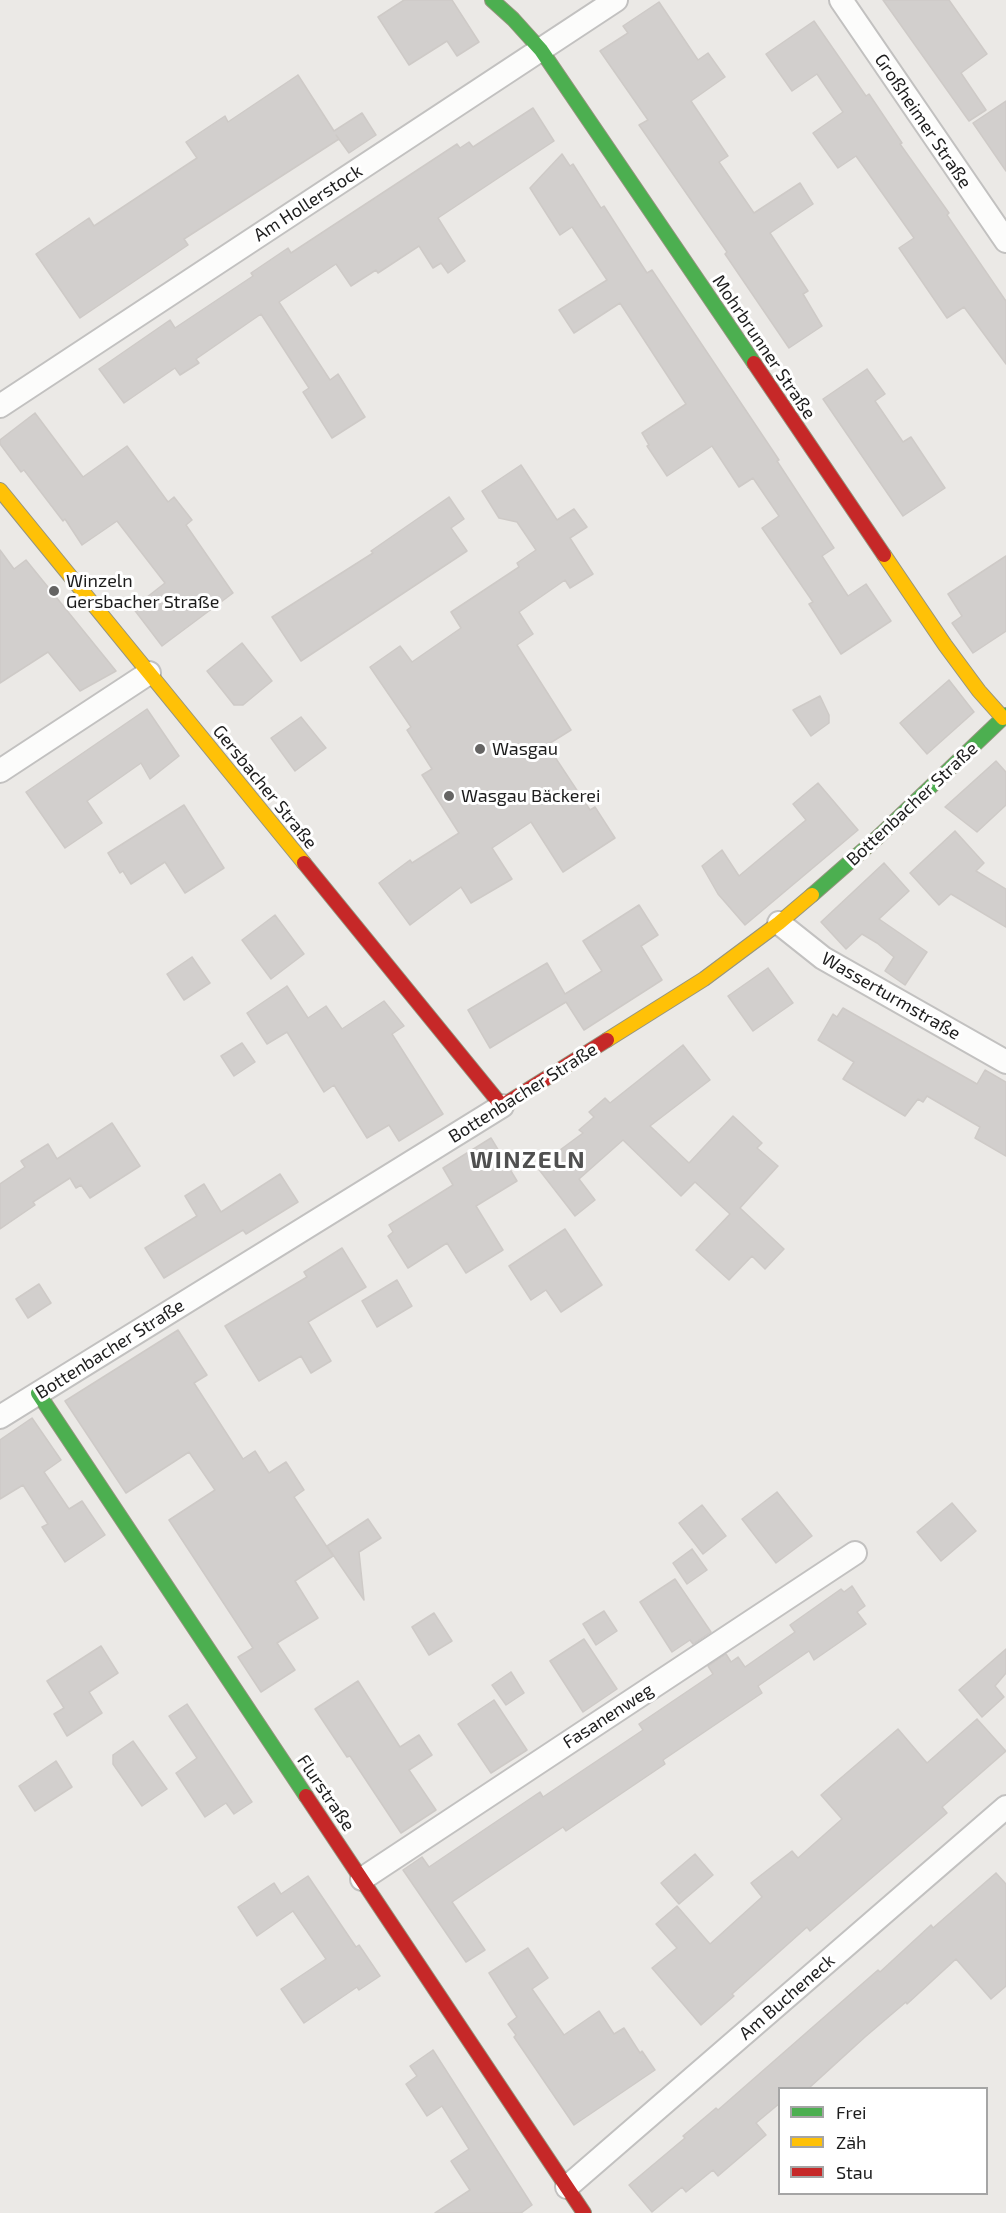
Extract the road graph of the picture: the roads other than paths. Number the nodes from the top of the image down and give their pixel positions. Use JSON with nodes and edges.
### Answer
{"nodes":[{"id":1,"x":492,"y":0,"type":"edge"},
{"id":2,"x":616,"y":0,"type":"edge"},
{"id":3,"x":841,"y":0,"type":"edge"},
{"id":4,"x":541,"y":50,"type":"junction"},
{"id":5,"x":1006,"y":241,"type":"edge"},
{"id":6,"x":0,"y":406,"type":"edge"},
{"id":7,"x":0,"y":490,"type":"edge"},
{"id":8,"x":149,"y":673,"type":"junction"},
{"id":9,"x":1004,"y":717,"type":"edge"},
{"id":10,"x":0,"y":771,"type":"edge"},
{"id":11,"x":779,"y":923,"type":"junction"},
{"id":12,"x":1006,"y":1062,"type":"edge"},
{"id":13,"x":502,"y":1106,"type":"junction"},
{"id":14,"x":38,"y":1393,"type":"junction"},
{"id":15,"x":0,"y":1417,"type":"edge"},
{"id":16,"x":855,"y":1553,"type":"dead end"},
{"id":17,"x":1006,"y":1807,"type":"edge"},
{"id":18,"x":362,"y":1879,"type":"junction"},
{"id":19,"x":567,"y":2187,"type":"junction"},
{"id":20,"x":584,"y":2213,"type":"edge"}],
"edges":[{"from":1,"to":4,"type":"street","name":"Mohrbrunner Straße"},
{"from":2,"to":4,"type":"street","name":"Am Hollerstock"},
{"from":3,"to":5,"type":"street","name":"Großheimer Straße"},
{"from":4,"to":6,"type":"street","name":"Am Hollerstock"},
{"from":4,"to":9,"type":"street","name":"Mohrbrunner Straße"},
{"from":7,"to":8,"type":"street","name":"Gersbacher Straße"},
{"from":8,"to":10,"type":"street"},
{"from":8,"to":13,"type":"street","name":"Gersbacher Straße"},
{"from":9,"to":11,"type":"street","name":"Bottenbacher Straße"},
{"from":11,"to":12,"type":"street","name":"Wasserturmstraße"},
{"from":11,"to":13,"type":"street","name":"Bottenbacher Straße"},
{"from":13,"to":14,"type":"street","name":"Bottenbacher Straße"},
{"from":14,"to":15,"type":"street","name":"Bottenbacher Straße"},
{"from":14,"to":18,"type":"street","name":"Flurstraße"},
{"from":16,"to":18,"type":"street","name":"Fasanenweg"},
{"from":17,"to":19,"type":"street","name":"Am Bucheneck"},
{"from":18,"to":19,"type":"street","name":"Flurstraße"},
{"from":19,"to":20,"type":"street","name":"Flurstraße"}]}
